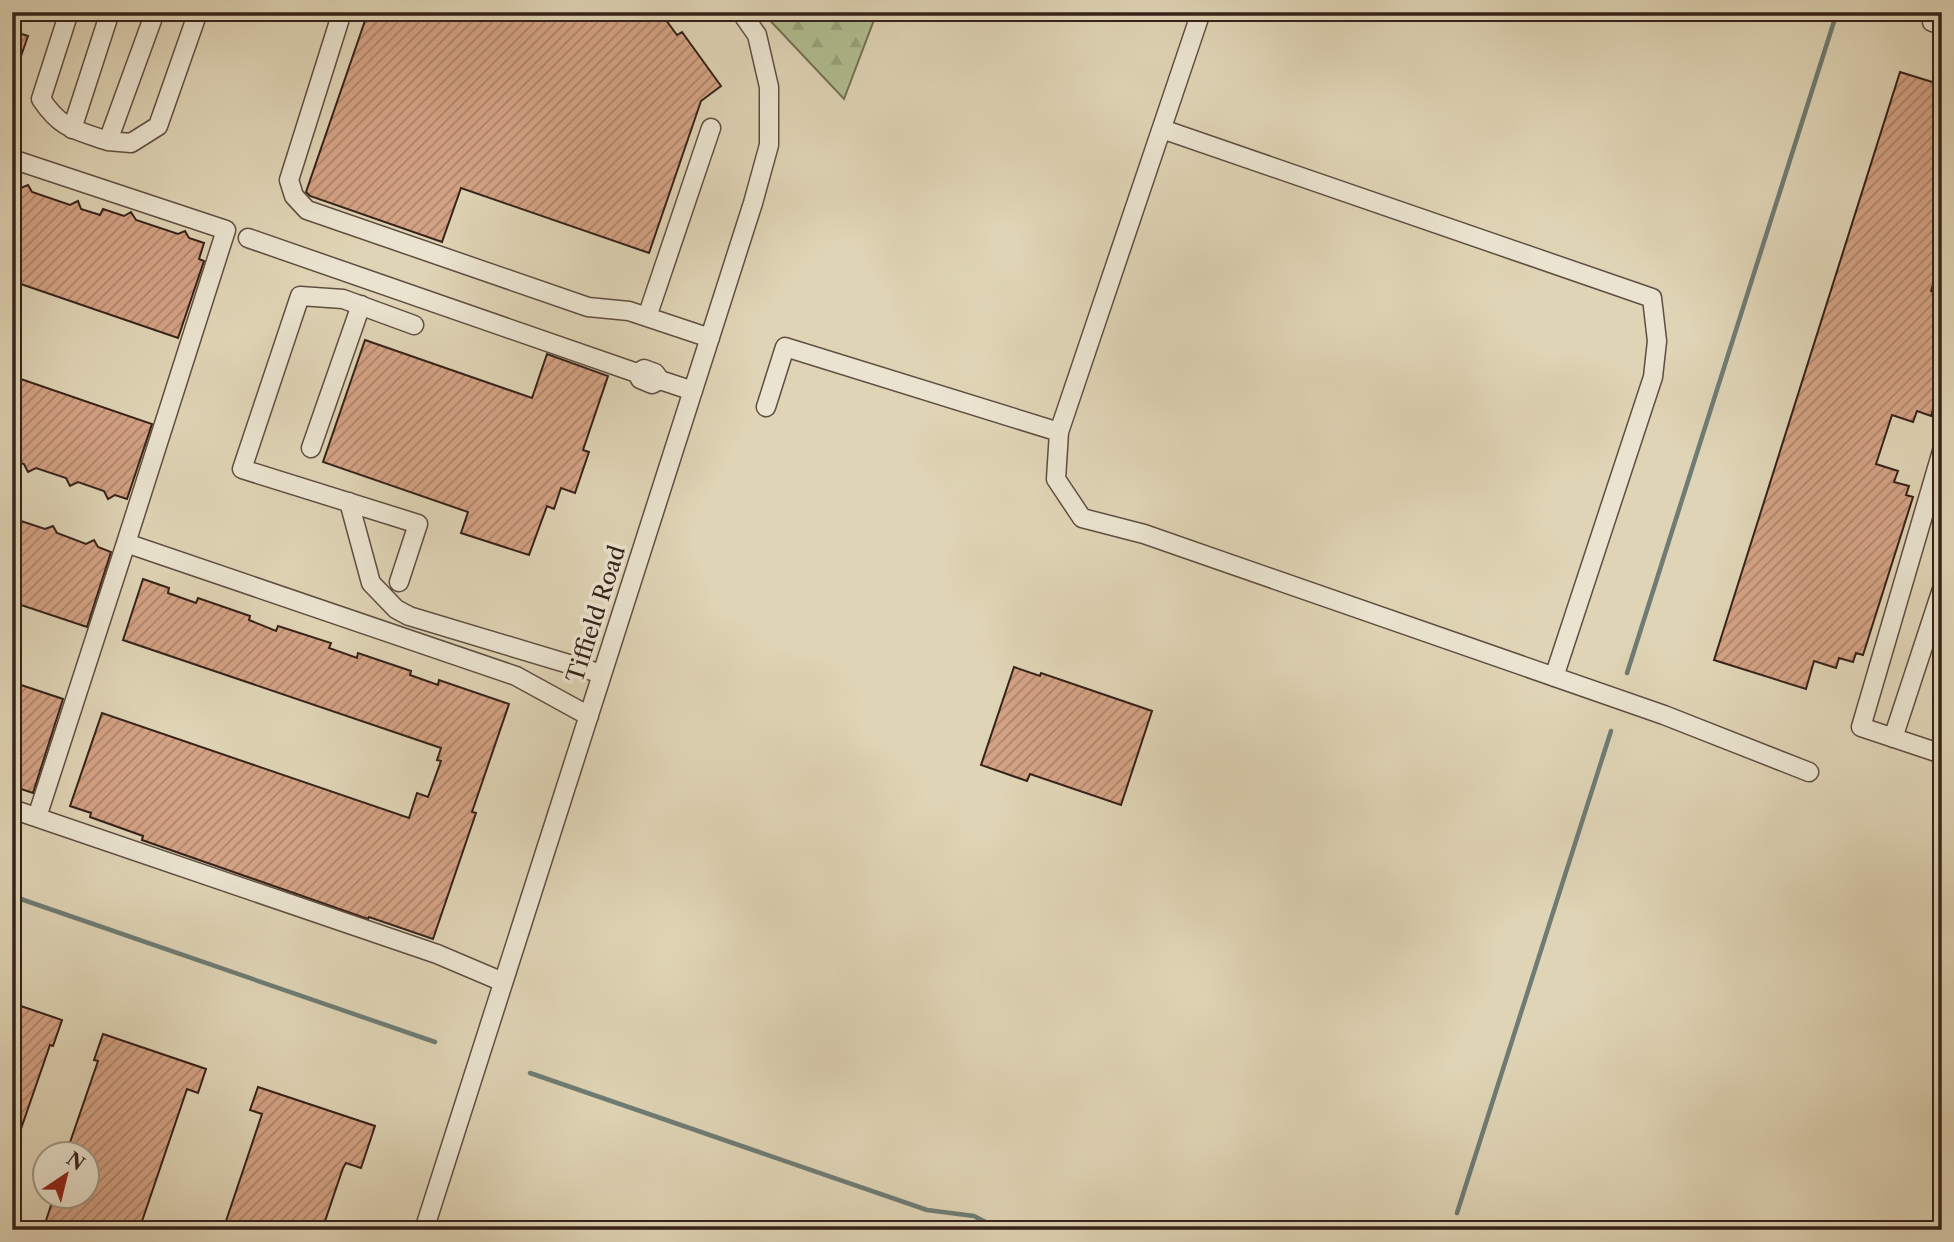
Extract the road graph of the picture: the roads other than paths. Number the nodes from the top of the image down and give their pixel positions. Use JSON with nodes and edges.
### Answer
{"nodes":[{"id":1,"x":69,"y":12,"type":"edge"},
{"id":2,"x":110,"y":12,"type":"edge"},
{"id":3,"x":155,"y":12,"type":"edge"},
{"id":4,"x":198,"y":12,"type":"edge"},
{"id":5,"x":342,"y":12,"type":"edge"},
{"id":6,"x":741,"y":12,"type":"edge"},
{"id":7,"x":1200,"y":12,"type":"edge"},
{"id":8,"x":1934,"y":12,"type":"edge"},
{"id":9,"x":1942,"y":25,"type":"edge"},
{"id":10,"x":711,"y":128,"type":"dead end"},
{"id":11,"x":72,"y":129,"type":"junction"},
{"id":12,"x":1162,"y":129,"type":"junction"},
{"id":13,"x":107,"y":141,"type":"junction"},
{"id":14,"x":12,"y":159,"type":"edge"},
{"id":15,"x":248,"y":238,"type":"dead end"},
{"id":16,"x":361,"y":305,"type":"junction"},
{"id":17,"x":647,"y":317,"type":"junction"},
{"id":18,"x":414,"y":325,"type":"dead end"},
{"id":19,"x":710,"y":338,"type":"junction"},
{"id":20,"x":693,"y":391,"type":"junction"},
{"id":21,"x":765,"y":407,"type":"dead end"},
{"id":22,"x":1059,"y":432,"type":"junction"},
{"id":23,"x":311,"y":448,"type":"dead end"},
{"id":24,"x":1942,"y":451,"type":"edge"},
{"id":25,"x":349,"y":502,"type":"junction"},
{"id":26,"x":126,"y":543,"type":"junction"},
{"id":27,"x":399,"y":582,"type":"dead end"},
{"id":28,"x":1942,"y":589,"type":"edge"},
{"id":29,"x":602,"y":674,"type":"junction"},
{"id":30,"x":1555,"y":677,"type":"junction"},
{"id":31,"x":589,"y":716,"type":"junction"},
{"id":32,"x":1893,"y":738,"type":"junction"},
{"id":33,"x":1942,"y":754,"type":"edge"},
{"id":34,"x":1809,"y":772,"type":"dead end"},
{"id":35,"x":12,"y":809,"type":"edge"},
{"id":36,"x":37,"y":817,"type":"junction"},
{"id":37,"x":503,"y":982,"type":"junction"},
{"id":38,"x":424,"y":1230,"type":"edge"}],
"edges":[{"from":1,"to":11,"type":"street"},
{"from":2,"to":11,"type":"street"},
{"from":3,"to":13,"type":"street"},
{"from":4,"to":13,"type":"street"},
{"from":5,"to":17,"type":"street"},
{"from":6,"to":19,"type":"street","name":"Tiffield Road"},
{"from":7,"to":12,"type":"street"},
{"from":8,"to":9,"type":"street"},
{"from":10,"to":17,"type":"street"},
{"from":11,"to":13,"type":"street"},
{"from":12,"to":22,"type":"street"},
{"from":12,"to":30,"type":"street"},
{"from":14,"to":26,"type":"street"},
{"from":15,"to":20,"type":"street"},
{"from":16,"to":18,"type":"street"},
{"from":16,"to":23,"type":"street"},
{"from":16,"to":25,"type":"street"},
{"from":17,"to":19,"type":"street"},
{"from":19,"to":20,"type":"street","name":"Tiffield Road"},
{"from":20,"to":29,"type":"street","name":"Tiffield Road"},
{"from":21,"to":22,"type":"street"},
{"from":22,"to":30,"type":"street"},
{"from":24,"to":32,"type":"street"},
{"from":25,"to":27,"type":"street"},
{"from":25,"to":29,"type":"street"},
{"from":26,"to":31,"type":"street"},
{"from":26,"to":36,"type":"street"},
{"from":28,"to":32,"type":"street"},
{"from":29,"to":31,"type":"street","name":"Tiffield Road"},
{"from":30,"to":34,"type":"street"},
{"from":31,"to":37,"type":"street","name":"Tiffield Road"},
{"from":32,"to":33,"type":"street"},
{"from":35,"to":36,"type":"street"},
{"from":36,"to":37,"type":"street"},
{"from":37,"to":38,"type":"street","name":"Tiffield Road"}]}
